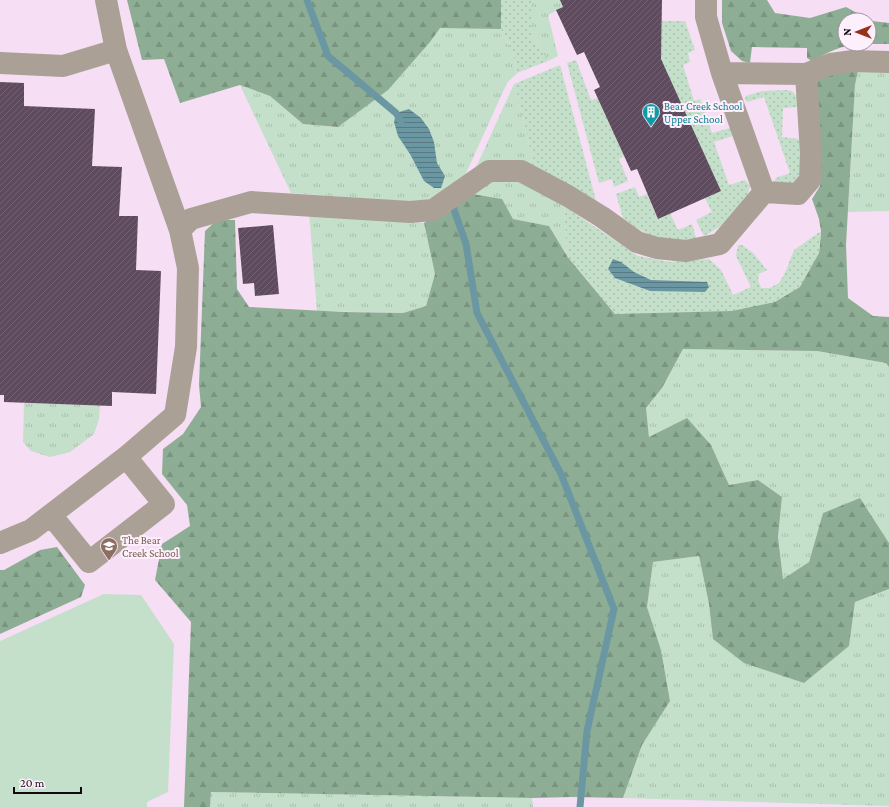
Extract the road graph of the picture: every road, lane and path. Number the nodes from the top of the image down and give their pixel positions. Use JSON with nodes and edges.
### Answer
{"nodes":[{"id":1,"x":106,"y":0,"type":"edge"},
{"id":2,"x":706,"y":0,"type":"edge"},
{"id":3,"x":116,"y":50,"type":"junction"},
{"id":4,"x":889,"y":62,"type":"edge"},
{"id":5,"x":0,"y":63,"type":"edge"},
{"id":6,"x":722,"y":73,"type":"junction"},
{"id":7,"x":806,"y":74,"type":"junction"},
{"id":8,"x":764,"y":192,"type":"junction"},
{"id":9,"x":180,"y":230,"type":"junction"},
{"id":10,"x":126,"y":457,"type":"junction"},
{"id":11,"x":51,"y":515,"type":"junction"},
{"id":12,"x":0,"y":543,"type":"edge"}],
"edges":[{"from":1,"to":3,"type":"street"},
{"from":2,"to":6,"type":"street"},
{"from":3,"to":5,"type":"street"},
{"from":3,"to":9,"type":"street"},
{"from":4,"to":7,"type":"street"},
{"from":6,"to":7,"type":"street"},
{"from":6,"to":8,"type":"street"},
{"from":7,"to":8,"type":"street"},
{"from":8,"to":9,"type":"street"},
{"from":9,"to":10,"type":"street"},
{"from":10,"to":11,"type":"street"},
{"from":10,"to":11,"type":"street"},
{"from":11,"to":12,"type":"street"}]}
